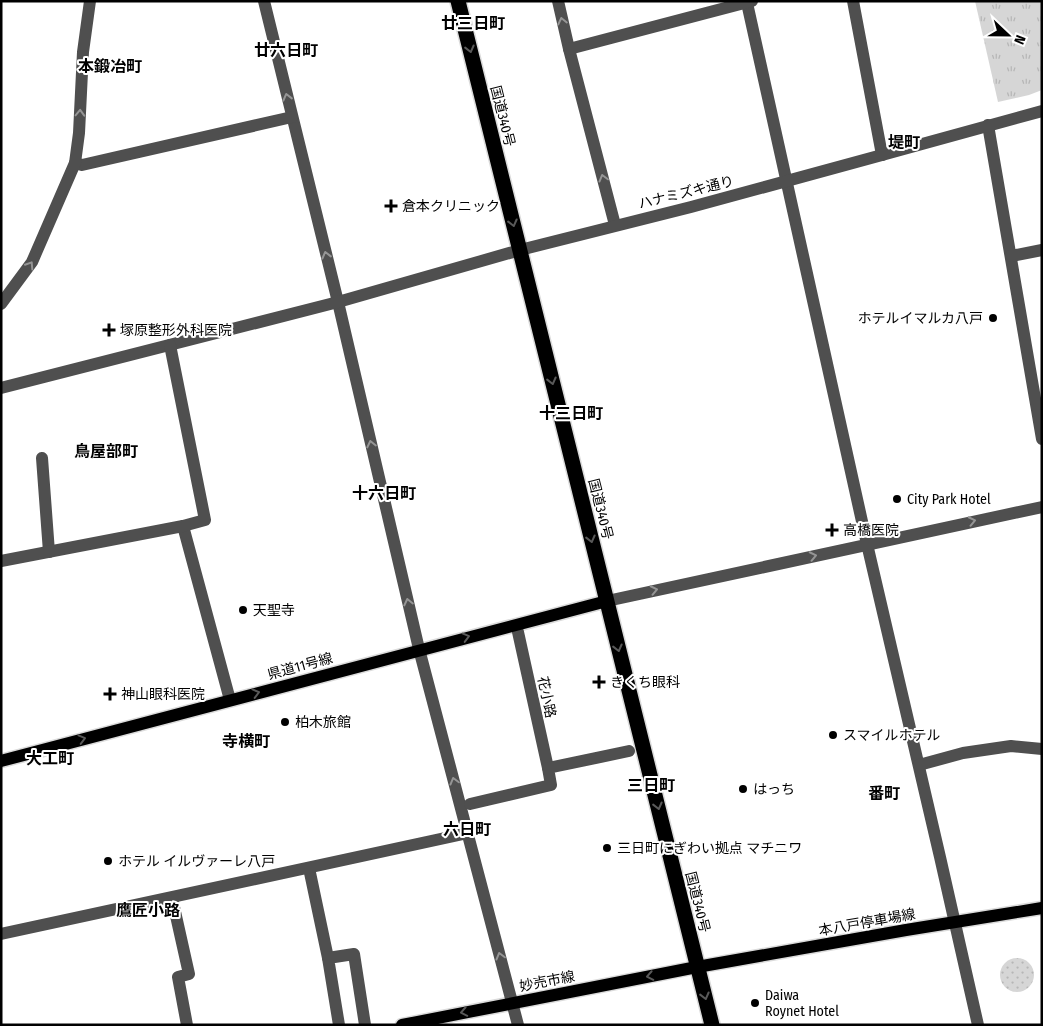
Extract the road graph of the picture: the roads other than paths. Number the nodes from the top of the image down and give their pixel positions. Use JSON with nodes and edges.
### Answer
{"nodes":[{"id":1,"x":90,"y":1,"type":"edge"},
{"id":2,"x":264,"y":1,"type":"edge"},
{"id":3,"x":458,"y":1,"type":"edge"},
{"id":4,"x":558,"y":1,"type":"edge"},
{"id":5,"x":853,"y":1,"type":"edge"},
{"id":6,"x":750,"y":2,"type":"edge"},
{"id":7,"x":569,"y":49,"type":"junction"},
{"id":8,"x":1042,"y":111,"type":"edge"},
{"id":9,"x":292,"y":117,"type":"junction"},
{"id":10,"x":988,"y":125,"type":"junction"},
{"id":11,"x":882,"y":155,"type":"junction"},
{"id":12,"x":76,"y":163,"type":"junction"},
{"id":13,"x":787,"y":181,"type":"junction"},
{"id":14,"x":616,"y":225,"type":"junction"},
{"id":15,"x":520,"y":250,"type":"junction"},
{"id":16,"x":1042,"y":250,"type":"edge"},
{"id":17,"x":1011,"y":256,"type":"junction"},
{"id":18,"x":338,"y":302,"type":"junction"},
{"id":19,"x":1,"y":304,"type":"edge"},
{"id":20,"x":170,"y":345,"type":"junction"},
{"id":21,"x":1,"y":388,"type":"edge"},
{"id":22,"x":1042,"y":439,"type":"edge"},
{"id":23,"x":42,"y":458,"type":"dead end"},
{"id":24,"x":1042,"y":507,"type":"edge"},
{"id":25,"x":183,"y":526,"type":"junction"},
{"id":26,"x":867,"y":544,"type":"junction"},
{"id":27,"x":49,"y":552,"type":"junction"},
{"id":28,"x":1,"y":561,"type":"edge"},
{"id":29,"x":607,"y":601,"type":"junction"},
{"id":30,"x":518,"y":632,"type":"dead end"},
{"id":31,"x":419,"y":650,"type":"junction"},
{"id":32,"x":230,"y":700,"type":"junction"},
{"id":33,"x":1042,"y":749,"type":"edge"},
{"id":34,"x":629,"y":751,"type":"dead end"},
{"id":35,"x":1,"y":761,"type":"edge"},
{"id":36,"x":919,"y":765,"type":"junction"},
{"id":37,"x":548,"y":768,"type":"junction"},
{"id":38,"x":470,"y":804,"type":"dead end"},
{"id":39,"x":468,"y":834,"type":"junction"},
{"id":40,"x":309,"y":868,"type":"junction"},
{"id":41,"x":172,"y":898,"type":"junction"},
{"id":42,"x":1042,"y":908,"type":"edge"},
{"id":43,"x":955,"y":923,"type":"junction"},
{"id":44,"x":1,"y":934,"type":"edge"},
{"id":45,"x":328,"y":958,"type":"junction"},
{"id":46,"x":697,"y":967,"type":"junction"},
{"id":47,"x":512,"y":1003,"type":"junction"},
{"id":48,"x":187,"y":1025,"type":"edge"},
{"id":49,"x":339,"y":1025,"type":"edge"},
{"id":50,"x":365,"y":1025,"type":"edge"},
{"id":51,"x":402,"y":1025,"type":"edge"},
{"id":52,"x":518,"y":1025,"type":"edge"},
{"id":53,"x":712,"y":1025,"type":"edge"},
{"id":54,"x":978,"y":1025,"type":"edge"}],
"edges":[{"from":12,"to":1,"type":"street","one_way":true},
{"from":9,"to":2,"type":"street","one_way":true},
{"from":3,"to":15,"type":"highway","name":"国道340号","one_way":true},
{"from":7,"to":4,"type":"street","one_way":true},
{"from":5,"to":11,"type":"street"},
{"from":6,"to":7,"type":"street"},
{"from":6,"to":13,"type":"street"},
{"from":14,"to":7,"type":"street","one_way":true},
{"from":8,"to":10,"type":"street","name":"ハナミズキ通り"},
{"from":9,"to":12,"type":"street"},
{"from":18,"to":9,"type":"street","one_way":true},
{"from":10,"to":11,"type":"street","name":"ハナミズキ通り"},
{"from":10,"to":17,"type":"street"},
{"from":11,"to":13,"type":"street","name":"ハナミズキ通り"},
{"from":19,"to":12,"type":"street","one_way":true},
{"from":13,"to":14,"type":"street","name":"ハナミズキ通り"},
{"from":13,"to":26,"type":"street"},
{"from":14,"to":15,"type":"street","name":"ハナミズキ通り"},
{"from":15,"to":18,"type":"street","name":"ハナミズキ通り"},
{"from":15,"to":29,"type":"highway","name":"国道340号","one_way":true},
{"from":16,"to":17,"type":"street"},
{"from":17,"to":22,"type":"street"},
{"from":18,"to":20,"type":"street","name":"ハナミズキ通り"},
{"from":31,"to":18,"type":"street","one_way":true},
{"from":20,"to":21,"type":"street","name":"ハナミズキ通り"},
{"from":20,"to":25,"type":"street"},
{"from":23,"to":27,"type":"street"},
{"from":26,"to":24,"type":"street","one_way":true},
{"from":25,"to":27,"type":"street"},
{"from":25,"to":32,"type":"street"},
{"from":29,"to":26,"type":"street","one_way":true},
{"from":26,"to":36,"type":"street"},
{"from":27,"to":28,"type":"street"},
{"from":31,"to":29,"type":"main road","name":"県道11号線","one_way":true},
{"from":29,"to":46,"type":"highway","name":"国道340号","one_way":true},
{"from":30,"to":37,"type":"street","name":"花小路"},
{"from":32,"to":31,"type":"main road","name":"県道11号線","one_way":true},
{"from":39,"to":31,"type":"street","one_way":true},
{"from":35,"to":32,"type":"main road","name":"県道11号線","one_way":true},
{"from":33,"to":36,"type":"street"},
{"from":34,"to":37,"type":"street"},
{"from":36,"to":43,"type":"street"},
{"from":37,"to":38,"type":"street"},
{"from":39,"to":40,"type":"street"},
{"from":47,"to":39,"type":"street","one_way":true},
{"from":40,"to":41,"type":"street"},
{"from":40,"to":45,"type":"street"},
{"from":41,"to":44,"type":"street"},
{"from":41,"to":48,"type":"street"},
{"from":42,"to":43,"type":"main road","name":"本八戸停車場線"},
{"from":43,"to":46,"type":"main road","name":"本八戸停車場線"},
{"from":43,"to":54,"type":"street"},
{"from":45,"to":49,"type":"street"},
{"from":45,"to":50,"type":"street"},
{"from":46,"to":47,"type":"main road","name":"妙売市線","one_way":true},
{"from":46,"to":53,"type":"highway","name":"国道340号","one_way":true},
{"from":47,"to":51,"type":"main road","name":"妙売市線","one_way":true},
{"from":47,"to":52,"type":"street"}]}
